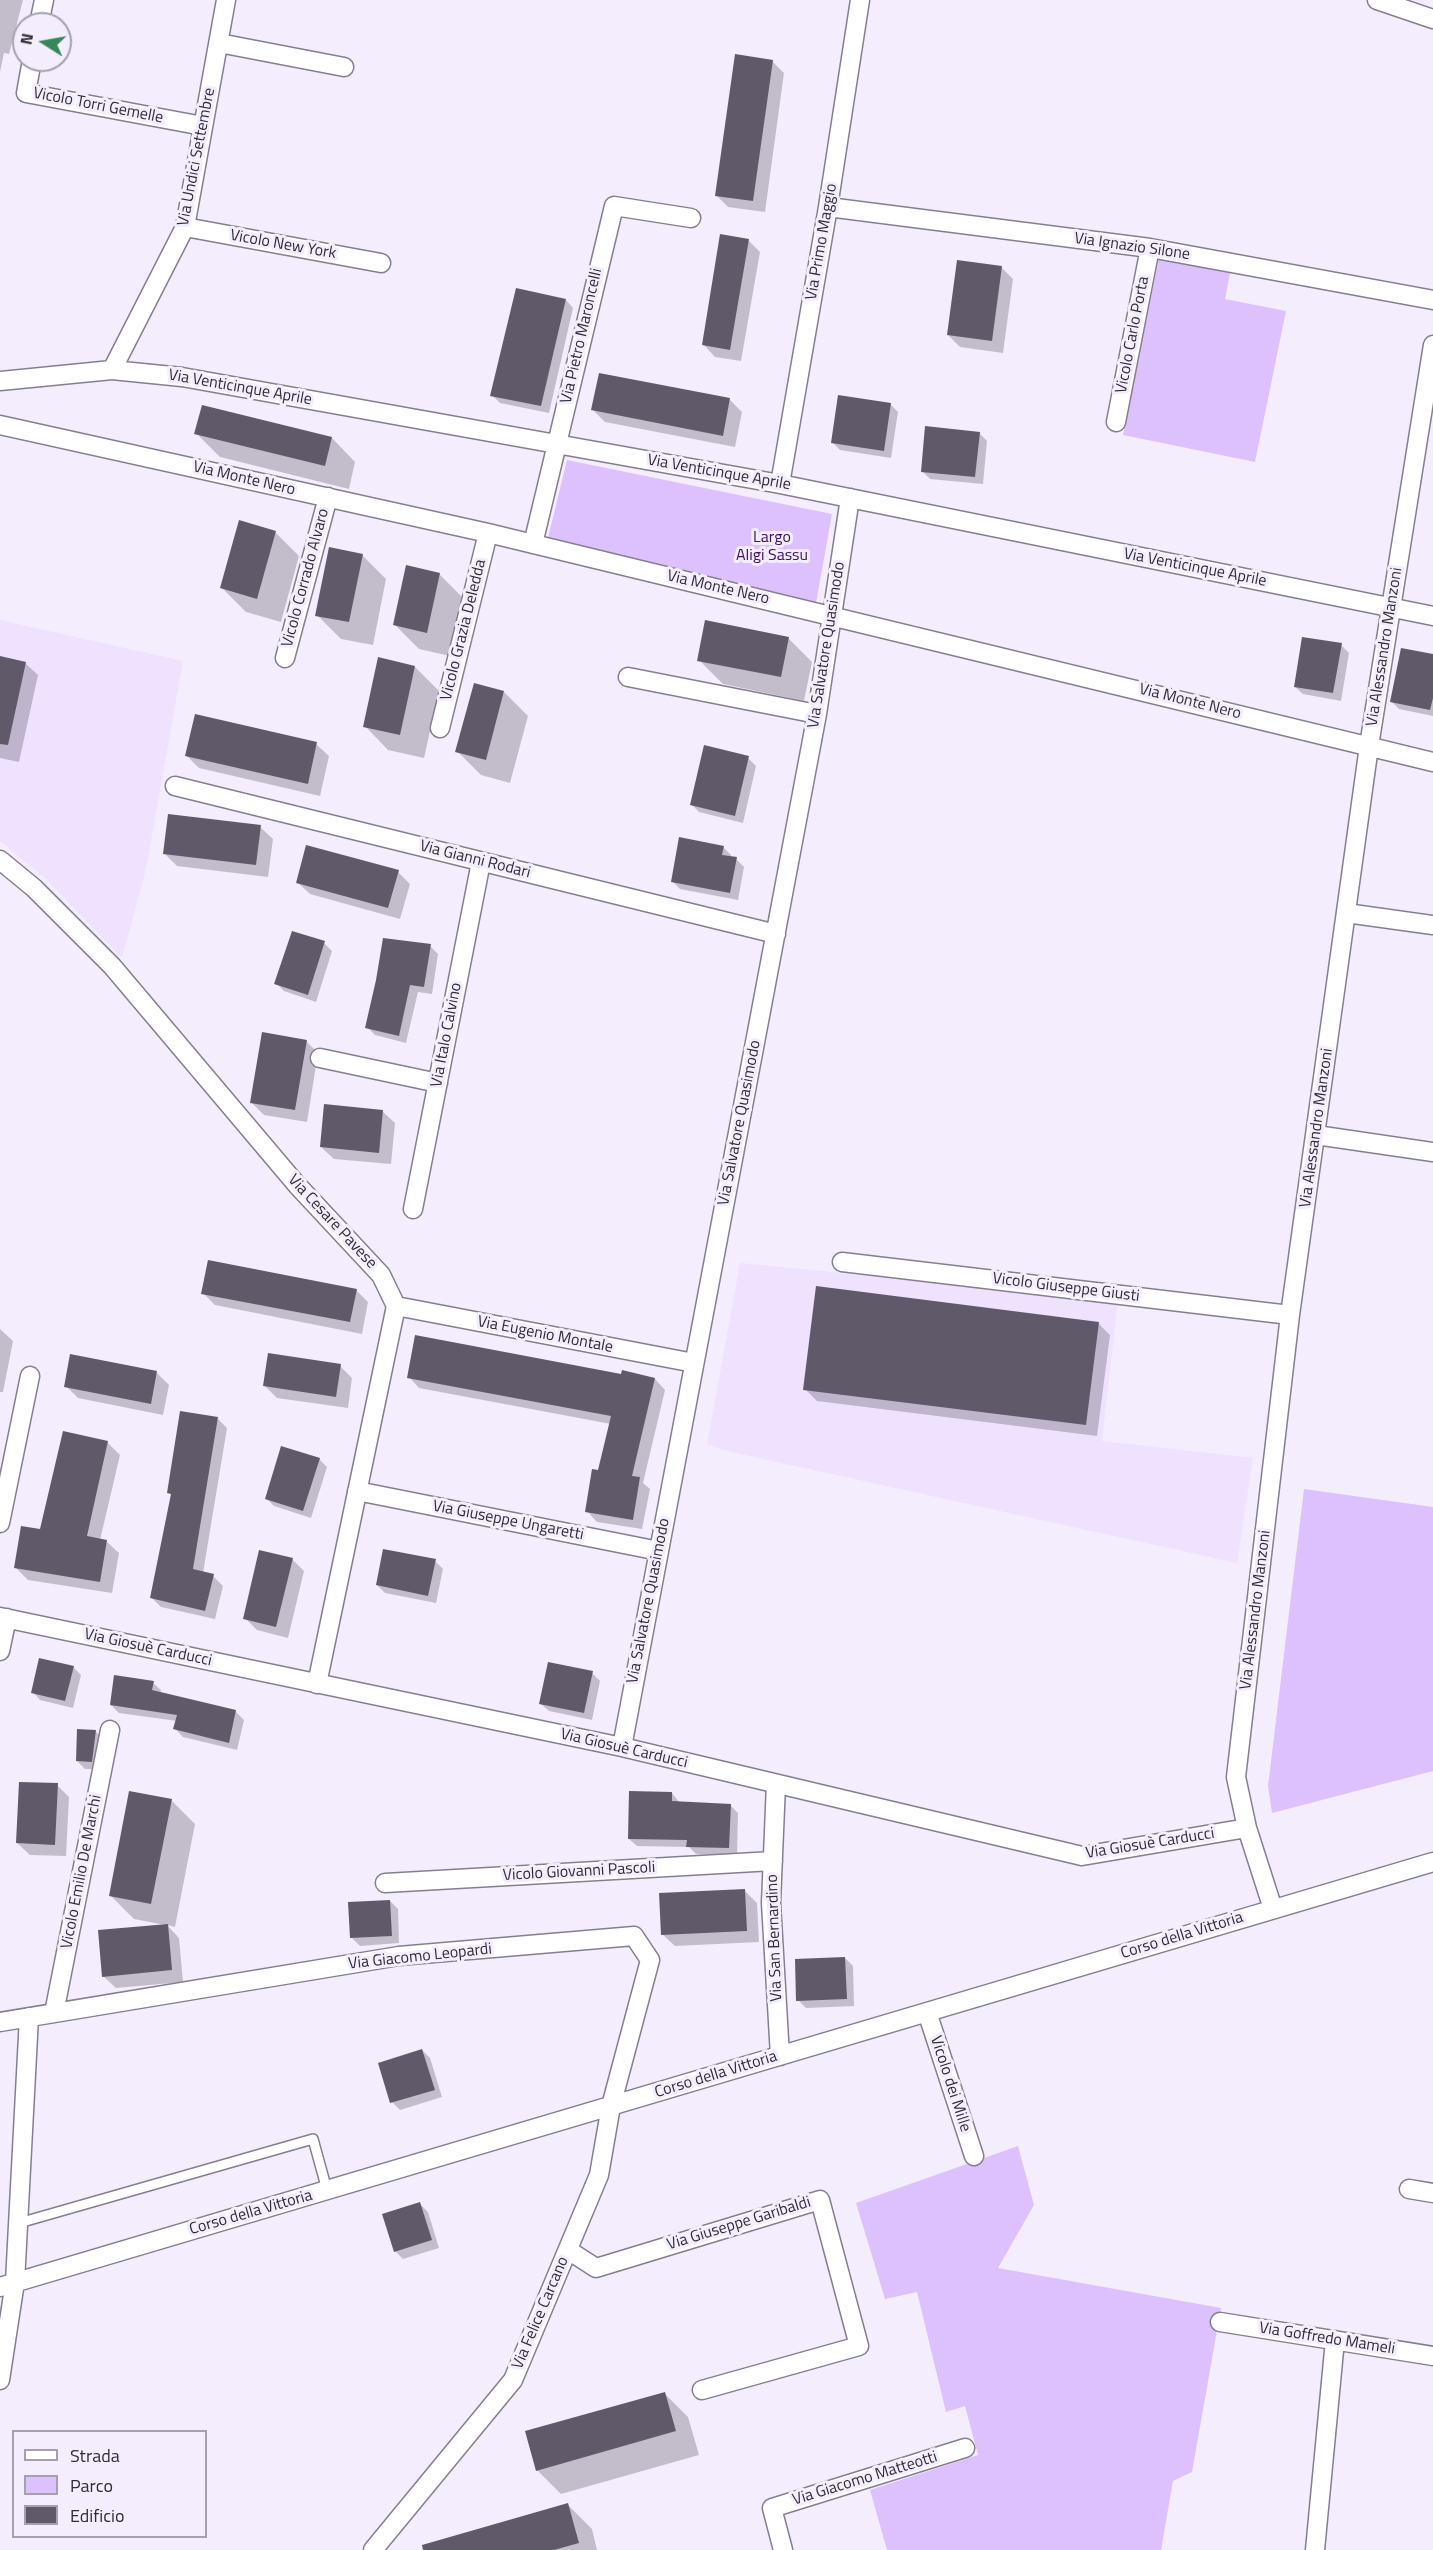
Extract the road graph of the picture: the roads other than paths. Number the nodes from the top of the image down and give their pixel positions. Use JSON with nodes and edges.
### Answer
{"nodes":[{"id":1,"x":226,"y":0,"type":"edge"},
{"id":2,"x":860,"y":0,"type":"edge"},
{"id":3,"x":1377,"y":0,"type":"edge"},
{"id":4,"x":1433,"y":19,"type":"edge"},
{"id":5,"x":219,"y":43,"type":"junction"},
{"id":6,"x":344,"y":67,"type":"dead end"},
{"id":7,"x":30,"y":72,"type":"edge"},
{"id":8,"x":203,"y":126,"type":"junction"},
{"id":9,"x":828,"y":207,"type":"junction"},
{"id":10,"x":691,"y":218,"type":"dead end"},
{"id":11,"x":185,"y":227,"type":"junction"},
{"id":12,"x":1150,"y":248,"type":"junction"},
{"id":13,"x":381,"y":263,"type":"dead end"},
{"id":14,"x":1433,"y":300,"type":"edge"},
{"id":15,"x":1433,"y":345,"type":"edge"},
{"id":16,"x":112,"y":370,"type":"junction"},
{"id":17,"x":0,"y":381,"type":"edge"},
{"id":18,"x":1116,"y":422,"type":"dead end"},
{"id":19,"x":0,"y":425,"type":"edge"},
{"id":20,"x":557,"y":444,"type":"junction"},
{"id":21,"x":780,"y":484,"type":"junction"},
{"id":22,"x":328,"y":497,"type":"junction"},
{"id":23,"x":850,"y":498,"type":"junction"},
{"id":24,"x":488,"y":533,"type":"junction"},
{"id":25,"x":533,"y":544,"type":"junction"},
{"id":26,"x":1392,"y":608,"type":"junction"},
{"id":27,"x":832,"y":615,"type":"junction"},
{"id":28,"x":1433,"y":616,"type":"edge"},
{"id":29,"x":285,"y":658,"type":"dead end"},
{"id":30,"x":628,"y":677,"type":"dead end"},
{"id":31,"x":818,"y":714,"type":"junction"},
{"id":32,"x":440,"y":728,"type":"dead end"},
{"id":33,"x":1369,"y":746,"type":"junction"},
{"id":34,"x":1433,"y":762,"type":"edge"},
{"id":35,"x":175,"y":786,"type":"dead end"},
{"id":36,"x":0,"y":860,"type":"edge"},
{"id":37,"x":481,"y":861,"type":"junction"},
{"id":38,"x":1346,"y":913,"type":"junction"},
{"id":39,"x":1433,"y":926,"type":"edge"},
{"id":40,"x":776,"y":934,"type":"junction"},
{"id":41,"x":320,"y":1058,"type":"dead end"},
{"id":42,"x":438,"y":1083,"type":"junction"},
{"id":43,"x":1316,"y":1135,"type":"junction"},
{"id":44,"x":1433,"y":1152,"type":"edge"},
{"id":45,"x":413,"y":1209,"type":"dead end"},
{"id":46,"x":842,"y":1262,"type":"dead end"},
{"id":47,"x":396,"y":1306,"type":"junction"},
{"id":48,"x":1290,"y":1315,"type":"junction"},
{"id":49,"x":694,"y":1364,"type":"junction"},
{"id":50,"x":30,"y":1376,"type":"dead end"},
{"id":51,"x":357,"y":1491,"type":"junction"},
{"id":52,"x":0,"y":1523,"type":"edge"},
{"id":53,"x":659,"y":1551,"type":"junction"},
{"id":54,"x":3,"y":1618,"type":"edge"},
{"id":55,"x":0,"y":1651,"type":"edge"},
{"id":56,"x":317,"y":1684,"type":"junction"},
{"id":57,"x":110,"y":1730,"type":"dead end"},
{"id":58,"x":622,"y":1747,"type":"junction"},
{"id":59,"x":776,"y":1784,"type":"junction"},
{"id":60,"x":1246,"y":1828,"type":"junction"},
{"id":61,"x":773,"y":1861,"type":"junction"},
{"id":62,"x":1433,"y":1862,"type":"edge"},
{"id":63,"x":385,"y":1883,"type":"dead end"},
{"id":64,"x":1273,"y":1909,"type":"junction"},
{"id":65,"x":927,"y":2012,"type":"junction"},
{"id":66,"x":54,"y":2013,"type":"junction"},
{"id":67,"x":30,"y":2017,"type":"junction"},
{"id":68,"x":0,"y":2022,"type":"edge"},
{"id":69,"x":780,"y":2056,"type":"junction"},
{"id":70,"x":611,"y":2106,"type":"junction"},
{"id":71,"x":974,"y":2156,"type":"dead end"},
{"id":72,"x":1409,"y":2189,"type":"dead end"},
{"id":73,"x":327,"y":2190,"type":"junction"},
{"id":74,"x":1433,"y":2193,"type":"edge"},
{"id":75,"x":19,"y":2223,"type":"junction"},
{"id":76,"x":568,"y":2250,"type":"junction"},
{"id":77,"x":8,"y":2285,"type":"edge"},
{"id":78,"x":1220,"y":2322,"type":"dead end"},
{"id":79,"x":1335,"y":2340,"type":"junction"},
{"id":80,"x":1433,"y":2356,"type":"edge"},
{"id":81,"x":0,"y":2380,"type":"edge"},
{"id":82,"x":702,"y":2390,"type":"dead end"},
{"id":83,"x":965,"y":2448,"type":"dead end"},
{"id":84,"x":373,"y":2550,"type":"edge"},
{"id":85,"x":783,"y":2550,"type":"edge"},
{"id":86,"x":1314,"y":2550,"type":"edge"}],
"edges":[{"from":1,"to":5,"type":"street","name":"Via Undici Settembre"},
{"from":2,"to":9,"type":"street","name":"Via Primo Maggio"},
{"from":3,"to":4,"type":"street"},
{"from":5,"to":6,"type":"street"},
{"from":5,"to":8,"type":"street","name":"Via Undici Settembre"},
{"from":7,"to":8,"type":"street","name":"Vicolo Torri Gemelle"},
{"from":8,"to":11,"type":"street","name":"Via Undici Settembre"},
{"from":9,"to":12,"type":"street","name":"Via Ignazio Silone"},
{"from":9,"to":21,"type":"street","name":"Via Primo Maggio"},
{"from":10,"to":20,"type":"street","name":"Via Pietro Maroncelli"},
{"from":11,"to":13,"type":"street","name":"Vicolo New York"},
{"from":11,"to":16,"type":"street","name":"Via Undici Settembre"},
{"from":12,"to":14,"type":"street","name":"Via Ignazio Silone"},
{"from":12,"to":18,"type":"street","name":"Vicolo Carlo Porta"},
{"from":15,"to":26,"type":"street","name":"Via Alessandro Manzoni"},
{"from":16,"to":17,"type":"street","name":"Via Venticinque Aprile"},
{"from":16,"to":20,"type":"street","name":"Via Venticinque Aprile"},
{"from":19,"to":22,"type":"street","name":"Via Monte Nero"},
{"from":20,"to":21,"type":"street","name":"Via Venticinque Aprile"},
{"from":20,"to":25,"type":"street","name":"Via Pietro Maroncelli"},
{"from":21,"to":23,"type":"street","name":"Via Venticinque Aprile"},
{"from":22,"to":24,"type":"street","name":"Via Monte Nero"},
{"from":22,"to":29,"type":"street","name":"Vicolo Corrado Alvaro"},
{"from":23,"to":26,"type":"street","name":"Via Venticinque Aprile"},
{"from":23,"to":27,"type":"street","name":"Via Salvatore Quasimodo"},
{"from":24,"to":25,"type":"street","name":"Via Monte Nero"},
{"from":24,"to":32,"type":"street","name":"Vicolo Grazia Deledda"},
{"from":25,"to":27,"type":"street","name":"Via Monte Nero"},
{"from":26,"to":28,"type":"street","name":"Via Venticinque Aprile"},
{"from":26,"to":33,"type":"street","name":"Via Alessandro Manzoni"},
{"from":27,"to":31,"type":"street","name":"Via Salvatore Quasimodo"},
{"from":27,"to":33,"type":"street","name":"Via Monte Nero"},
{"from":30,"to":31,"type":"street"},
{"from":31,"to":40,"type":"street","name":"Via Salvatore Quasimodo"},
{"from":33,"to":34,"type":"street","name":"Via Monte Nero"},
{"from":33,"to":38,"type":"street","name":"Via Alessandro Manzoni"},
{"from":35,"to":37,"type":"street","name":"Via Gianni Rodari"},
{"from":36,"to":47,"type":"street","name":"Via Cesare Pavese"},
{"from":37,"to":40,"type":"street","name":"Via Gianni Rodari"},
{"from":37,"to":42,"type":"street","name":"Via Italo Calvino"},
{"from":38,"to":39,"type":"street"},
{"from":38,"to":43,"type":"street","name":"Via Alessandro Manzoni"},
{"from":40,"to":49,"type":"street","name":"Via Salvatore Quasimodo"},
{"from":41,"to":42,"type":"street"},
{"from":42,"to":45,"type":"street","name":"Via Italo Calvino"},
{"from":43,"to":44,"type":"street"},
{"from":43,"to":48,"type":"street","name":"Via Alessandro Manzoni"},
{"from":46,"to":48,"type":"street","name":"Vicolo Giuseppe Giusti"},
{"from":47,"to":49,"type":"street","name":"Via Eugenio Montale"},
{"from":47,"to":51,"type":"street"},
{"from":48,"to":60,"type":"street","name":"Via Alessandro Manzoni"},
{"from":49,"to":53,"type":"street","name":"Via Salvatore Quasimodo"},
{"from":50,"to":52,"type":"street"},
{"from":51,"to":53,"type":"street","name":"Via Giuseppe Ungaretti"},
{"from":51,"to":56,"type":"street"},
{"from":53,"to":58,"type":"street","name":"Via Salvatore Quasimodo"},
{"from":54,"to":55,"type":"street"},
{"from":54,"to":56,"type":"street","name":"Via Giosuè Carducci"},
{"from":56,"to":58,"type":"street","name":"Via Giosuè Carducci"},
{"from":57,"to":66,"type":"street","name":"Vicolo Emilio De Marchi"},
{"from":58,"to":59,"type":"street","name":"Via Giosuè Carducci"},
{"from":59,"to":60,"type":"street","name":"Via Giosuè Carducci"},
{"from":59,"to":61,"type":"street","name":"Via San Bernardino"},
{"from":60,"to":64,"type":"street","name":"Via Alessandro Manzoni"},
{"from":61,"to":63,"type":"street","name":"Vicolo Giovanni Pascoli"},
{"from":61,"to":69,"type":"street","name":"Via San Bernardino"},
{"from":62,"to":64,"type":"street","name":"Corso della Vittoria"},
{"from":64,"to":65,"type":"street","name":"Corso della Vittoria"},
{"from":65,"to":69,"type":"street","name":"Corso della Vittoria"},
{"from":65,"to":71,"type":"street","name":"Vicolo dei Mille"},
{"from":66,"to":67,"type":"street","name":"Via Giacomo Leopardi"},
{"from":66,"to":70,"type":"street","name":"Via Giacomo Leopardi"},
{"from":67,"to":68,"type":"street","name":"Via Giacomo Leopardi"},
{"from":67,"to":75,"type":"street"},
{"from":69,"to":70,"type":"street","name":"Corso della Vittoria"},
{"from":70,"to":73,"type":"street","name":"Corso della Vittoria"},
{"from":70,"to":76,"type":"street","name":"Via Felice Carcano"},
{"from":72,"to":74,"type":"street"},
{"from":73,"to":75,"type":"lane"},
{"from":73,"to":77,"type":"street","name":"Corso della Vittoria"},
{"from":75,"to":77,"type":"street"},
{"from":76,"to":82,"type":"street","name":"Via Giuseppe Garibaldi"},
{"from":76,"to":84,"type":"street","name":"Via Felice Carcano"},
{"from":77,"to":81,"type":"street"},
{"from":78,"to":79,"type":"street","name":"Via Goffredo Mameli"},
{"from":79,"to":80,"type":"street","name":"Via Goffredo Mameli"},
{"from":79,"to":86,"type":"street"},
{"from":83,"to":85,"type":"street","name":"Via Giacomo Matteotti"}]}
